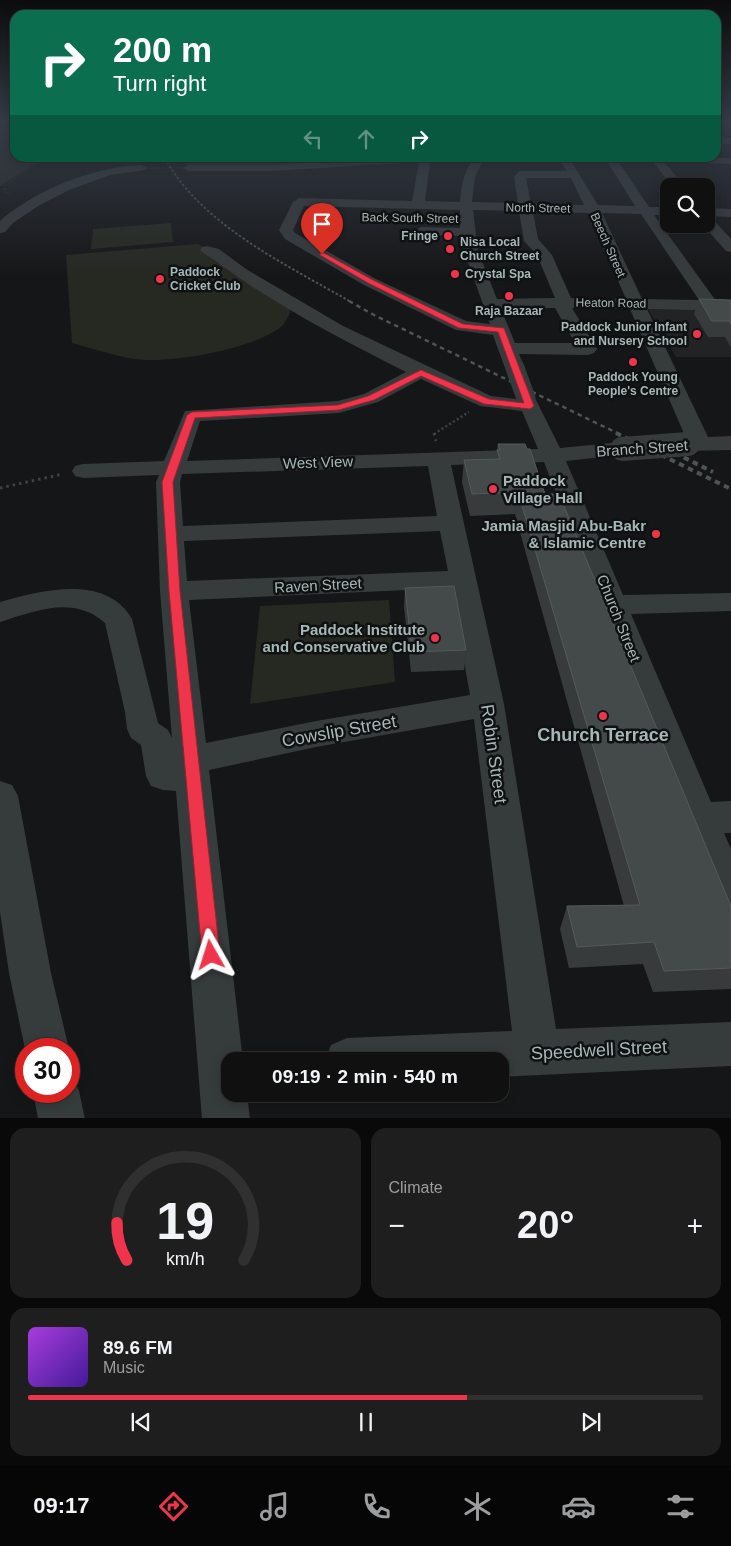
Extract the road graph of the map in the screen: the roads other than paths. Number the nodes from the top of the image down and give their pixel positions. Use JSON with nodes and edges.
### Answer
{"nodes":[{"id":1,"x":104,"y":173,"type":"edge"},
{"id":2,"x":425,"y":173,"type":"edge"},
{"id":3,"x":469,"y":173,"type":"edge"},
{"id":4,"x":621,"y":173,"type":"edge"},
{"id":5,"x":575,"y":175,"type":"joint"},
{"id":6,"x":418,"y":205,"type":"junction"},
{"id":7,"x":296,"y":208,"type":"junction"},
{"id":8,"x":526,"y":208,"type":"junction"},
{"id":9,"x":593,"y":209,"type":"junction"},
{"id":10,"x":645,"y":211,"type":"junction"},
{"id":11,"x":660,"y":212,"type":"edge"},
{"id":12,"x":715,"y":212,"type":"edge"},
{"id":13,"x":731,"y":213,"type":"edge"},
{"id":14,"x":337,"y":216,"type":"dead end"},
{"id":15,"x":413,"y":219,"type":"dead end"},
{"id":16,"x":467,"y":219,"type":"junction"},
{"id":17,"x":0,"y":230,"type":"edge"},
{"id":18,"x":715,"y":230,"type":"edge"},
{"id":19,"x":421,"y":231,"type":"dead end"},
{"id":20,"x":731,"y":248,"type":"edge"},
{"id":21,"x":207,"y":250,"type":"dead end"},
{"id":22,"x":563,"y":303,"type":"junction"},
{"id":23,"x":490,"y":304,"type":"junction"},
{"id":24,"x":634,"y":304,"type":"junction"},
{"id":25,"x":711,"y":305,"type":"junction"},
{"id":26,"x":731,"y":306,"type":"edge"},
{"id":27,"x":501,"y":330,"type":"junction"},
{"id":28,"x":508,"y":348,"type":"junction"},
{"id":29,"x":421,"y":372,"type":"junction"},
{"id":30,"x":528,"y":402,"type":"junction"},
{"id":31,"x":731,"y":442,"type":"edge"},
{"id":32,"x":694,"y":444,"type":"junction"},
{"id":33,"x":552,"y":455,"type":"junction"},
{"id":34,"x":438,"y":458,"type":"junction"},
{"id":35,"x":174,"y":467,"type":"junction"},
{"id":36,"x":75,"y":472,"type":"road end"},
{"id":37,"x":450,"y":523,"type":"junction"},
{"id":38,"x":171,"y":534,"type":"junction"},
{"id":39,"x":462,"y":579,"type":"junction"},
{"id":40,"x":174,"y":591,"type":"junction"},
{"id":41,"x":731,"y":602,"type":"edge"},
{"id":42,"x":614,"y":605,"type":"junction"},
{"id":43,"x":0,"y":612,"type":"edge"},
{"id":44,"x":488,"y":704,"type":"junction"},
{"id":45,"x":192,"y":768,"type":"junction"},
{"id":46,"x":0,"y":796,"type":"edge"},
{"id":47,"x":716,"y":817,"type":"edge"},
{"id":48,"x":731,"y":894,"type":"edge"},
{"id":49,"x":45,"y":1038,"type":"edge"},
{"id":50,"x":731,"y":1044,"type":"edge"},
{"id":51,"x":224,"y":1052,"type":"edge"},
{"id":52,"x":537,"y":1052,"type":"junction"},
{"id":53,"x":509,"y":1053,"type":"edge"},
{"id":54,"x":226,"y":1102,"type":"edge"},
{"id":55,"x":59,"y":1103,"type":"edge"},
{"id":56,"x":62,"y":1118,"type":"edge"},
{"id":57,"x":226,"y":1118,"type":"edge"}],
"edges":[{"from":1,"to":17,"type":"street"},
{"from":2,"to":6,"type":"street"},
{"from":3,"to":16,"type":"street","name":"Church Street"},
{"from":4,"to":10,"type":"street"},
{"from":5,"to":8,"type":"street"},
{"from":5,"to":9,"type":"street","name":"Beech Street"},
{"from":6,"to":7,"type":"street"},
{"from":6,"to":16,"type":"street"},
{"from":7,"to":14,"type":"street"},
{"from":7,"to":27,"type":"street"},
{"from":8,"to":9,"type":"street","name":"North Street"},
{"from":8,"to":16,"type":"street","name":"North Street"},
{"from":8,"to":22,"type":"street"},
{"from":9,"to":10,"type":"street","name":"North Street"},
{"from":9,"to":24,"type":"street","name":"Beech Street"},
{"from":10,"to":11,"type":"street","name":"North Street"},
{"from":10,"to":25,"type":"street"},
{"from":12,"to":13,"type":"street"},
{"from":15,"to":16,"type":"street","name":"Back South Street"},
{"from":16,"to":19,"type":"street"},
{"from":16,"to":23,"type":"street","name":"Church Street"},
{"from":18,"to":20,"type":"street"},
{"from":21,"to":29,"type":"street"},
{"from":22,"to":23,"type":"street","name":"Heaton Road"},
{"from":22,"to":24,"type":"street","name":"Heaton Road"},
{"from":22,"to":28,"type":"street"},
{"from":23,"to":27,"type":"street","name":"Church Street"},
{"from":24,"to":25,"type":"street","name":"Heaton Road"},
{"from":24,"to":32,"type":"street","name":"Beech Street"},
{"from":25,"to":26,"type":"street","name":"Heaton Road"},
{"from":27,"to":28,"type":"street","name":"Church Street"},
{"from":28,"to":30,"type":"street","name":"Church Street","bridge":true},
{"from":29,"to":30,"type":"street"},
{"from":29,"to":35,"type":"street"},
{"from":30,"to":33,"type":"street","name":"Church Street"},
{"from":31,"to":32,"type":"street","name":"Branch Street"},
{"from":32,"to":33,"type":"street","name":"Branch Street","bridge":true},
{"from":33,"to":34,"type":"street","name":"West View"},
{"from":33,"to":42,"type":"street","name":"Church Street"},
{"from":34,"to":35,"type":"street","name":"West View"},
{"from":34,"to":37,"type":"street","name":"Robin Street"},
{"from":35,"to":36,"type":"street","name":"West View"},
{"from":35,"to":38,"type":"street"},
{"from":37,"to":38,"type":"street"},
{"from":37,"to":39,"type":"street","name":"Robin Street"},
{"from":38,"to":40,"type":"street"},
{"from":39,"to":40,"type":"street","name":"Raven Street"},
{"from":39,"to":44,"type":"street","name":"Robin Street"},
{"from":40,"to":45,"type":"street"},
{"from":41,"to":42,"type":"street"},
{"from":42,"to":47,"type":"street","name":"Church Street"},
{"from":43,"to":45,"type":"street","name":"Cowslip Street"},
{"from":44,"to":45,"type":"street","name":"Cowslip Street"},
{"from":44,"to":52,"type":"street","name":"Robin Street"},
{"from":45,"to":51,"type":"street"},
{"from":46,"to":49,"type":"street"},
{"from":47,"to":48,"type":"street","name":"Church Street"},
{"from":50,"to":52,"type":"street","name":"Speedwell Street"},
{"from":52,"to":53,"type":"street","name":"Speedwell Street"},
{"from":54,"to":57,"type":"street"},
{"from":55,"to":56,"type":"street"}]}
